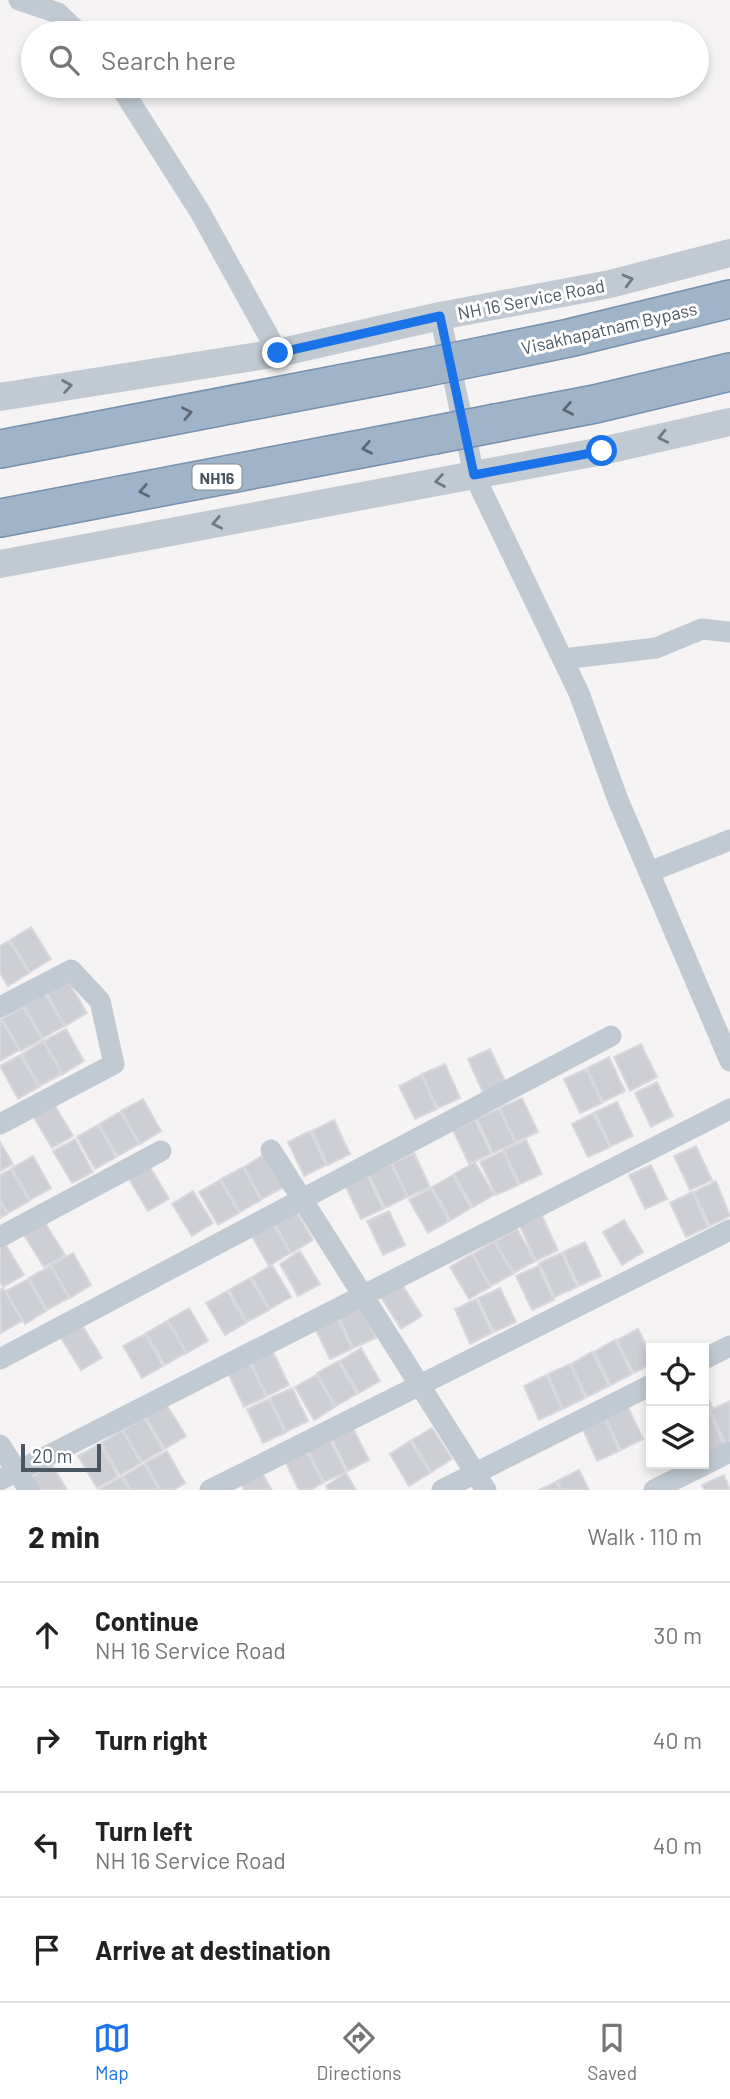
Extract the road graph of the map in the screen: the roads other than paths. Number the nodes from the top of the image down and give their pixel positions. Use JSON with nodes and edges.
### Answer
{"nodes":[{"id":1,"x":19,"y":0,"type":"edge"},
{"id":2,"x":66,"y":21,"type":"edge"},
{"id":3,"x":128,"y":98,"type":"edge"},
{"id":4,"x":730,"y":253,"type":"edge"},
{"id":5,"x":730,"y":299,"type":"edge"},
{"id":6,"x":440,"y":316,"type":"junction"},
{"id":7,"x":278,"y":353,"type":"junction"},
{"id":8,"x":730,"y":372,"type":"edge"},
{"id":9,"x":0,"y":397,"type":"edge"},
{"id":10,"x":730,"y":422,"type":"edge"},
{"id":11,"x":0,"y":449,"type":"edge"},
{"id":12,"x":474,"y":475,"type":"junction"},
{"id":13,"x":0,"y":518,"type":"edge"},
{"id":14,"x":0,"y":564,"type":"edge"},
{"id":15,"x":730,"y":632,"type":"edge"},
{"id":16,"x":563,"y":659,"type":"junction"},
{"id":17,"x":730,"y":840,"type":"edge"},
{"id":18,"x":649,"y":872,"type":"junction"},
{"id":19,"x":0,"y":1007,"type":"edge"},
{"id":20,"x":611,"y":1036,"type":"dead end"},
{"id":21,"x":730,"y":1061,"type":"edge"},
{"id":22,"x":730,"y":1109,"type":"edge"},
{"id":23,"x":0,"y":1124,"type":"edge"},
{"id":24,"x":271,"y":1150,"type":"dead end"},
{"id":25,"x":162,"y":1151,"type":"dead end"},
{"id":26,"x":302,"y":1199,"type":"junction"},
{"id":27,"x":730,"y":1230,"type":"edge"},
{"id":28,"x":0,"y":1237,"type":"edge"},
{"id":29,"x":363,"y":1296,"type":"junction"},
{"id":30,"x":730,"y":1346,"type":"edge"},
{"id":31,"x":709,"y":1356,"type":"edge"},
{"id":32,"x":0,"y":1359,"type":"edge"},
{"id":33,"x":419,"y":1385,"type":"junction"},
{"id":34,"x":646,"y":1388,"type":"edge"},
{"id":35,"x":0,"y":1445,"type":"edge"},
{"id":36,"x":730,"y":1452,"type":"edge"},
{"id":37,"x":8,"y":1476,"type":"edge"},
{"id":38,"x":481,"y":1482,"type":"edge"},
{"id":39,"x":29,"y":1490,"type":"edge"},
{"id":40,"x":210,"y":1490,"type":"edge"},
{"id":41,"x":442,"y":1490,"type":"edge"},
{"id":42,"x":654,"y":1490,"type":"edge"}],
"edges":[{"from":1,"to":2,"type":"street"},
{"from":3,"to":7,"type":"street"},
{"from":6,"to":4,"type":"street","name":"NH 16 Service Road","one_way":true},
{"from":11,"to":5,"type":"highway","name":"Visakhapatnam Bypass","one_way":true,"bridge":true},
{"from":6,"to":7,"type":"street","name":"NH 16 Service Road"},
{"from":6,"to":12,"type":"street"},
{"from":9,"to":7,"type":"street","name":"NH 16 Service Road","one_way":true},
{"from":8,"to":13,"type":"highway","number":"NH16","one_way":true,"bridge":true},
{"from":10,"to":12,"type":"street","one_way":true},
{"from":12,"to":14,"type":"street","one_way":true},
{"from":12,"to":16,"type":"street"},
{"from":15,"to":16,"type":"street"},
{"from":16,"to":18,"type":"street"},
{"from":17,"to":18,"type":"street"},
{"from":18,"to":21,"type":"street"},
{"from":19,"to":23,"type":"street"},
{"from":20,"to":26,"type":"street"},
{"from":22,"to":29,"type":"street"},
{"from":24,"to":26,"type":"street"},
{"from":25,"to":28,"type":"street"},
{"from":26,"to":29,"type":"street"},
{"from":26,"to":32,"type":"street"},
{"from":27,"to":33,"type":"street"},
{"from":29,"to":33,"type":"street"},
{"from":29,"to":37,"type":"street"},
{"from":30,"to":31,"type":"street"},
{"from":33,"to":38,"type":"street"},
{"from":33,"to":40,"type":"street"},
{"from":34,"to":38,"type":"street"},
{"from":35,"to":37,"type":"street"},
{"from":36,"to":42,"type":"street"},
{"from":37,"to":39,"type":"street"},
{"from":38,"to":41,"type":"street"}]}
